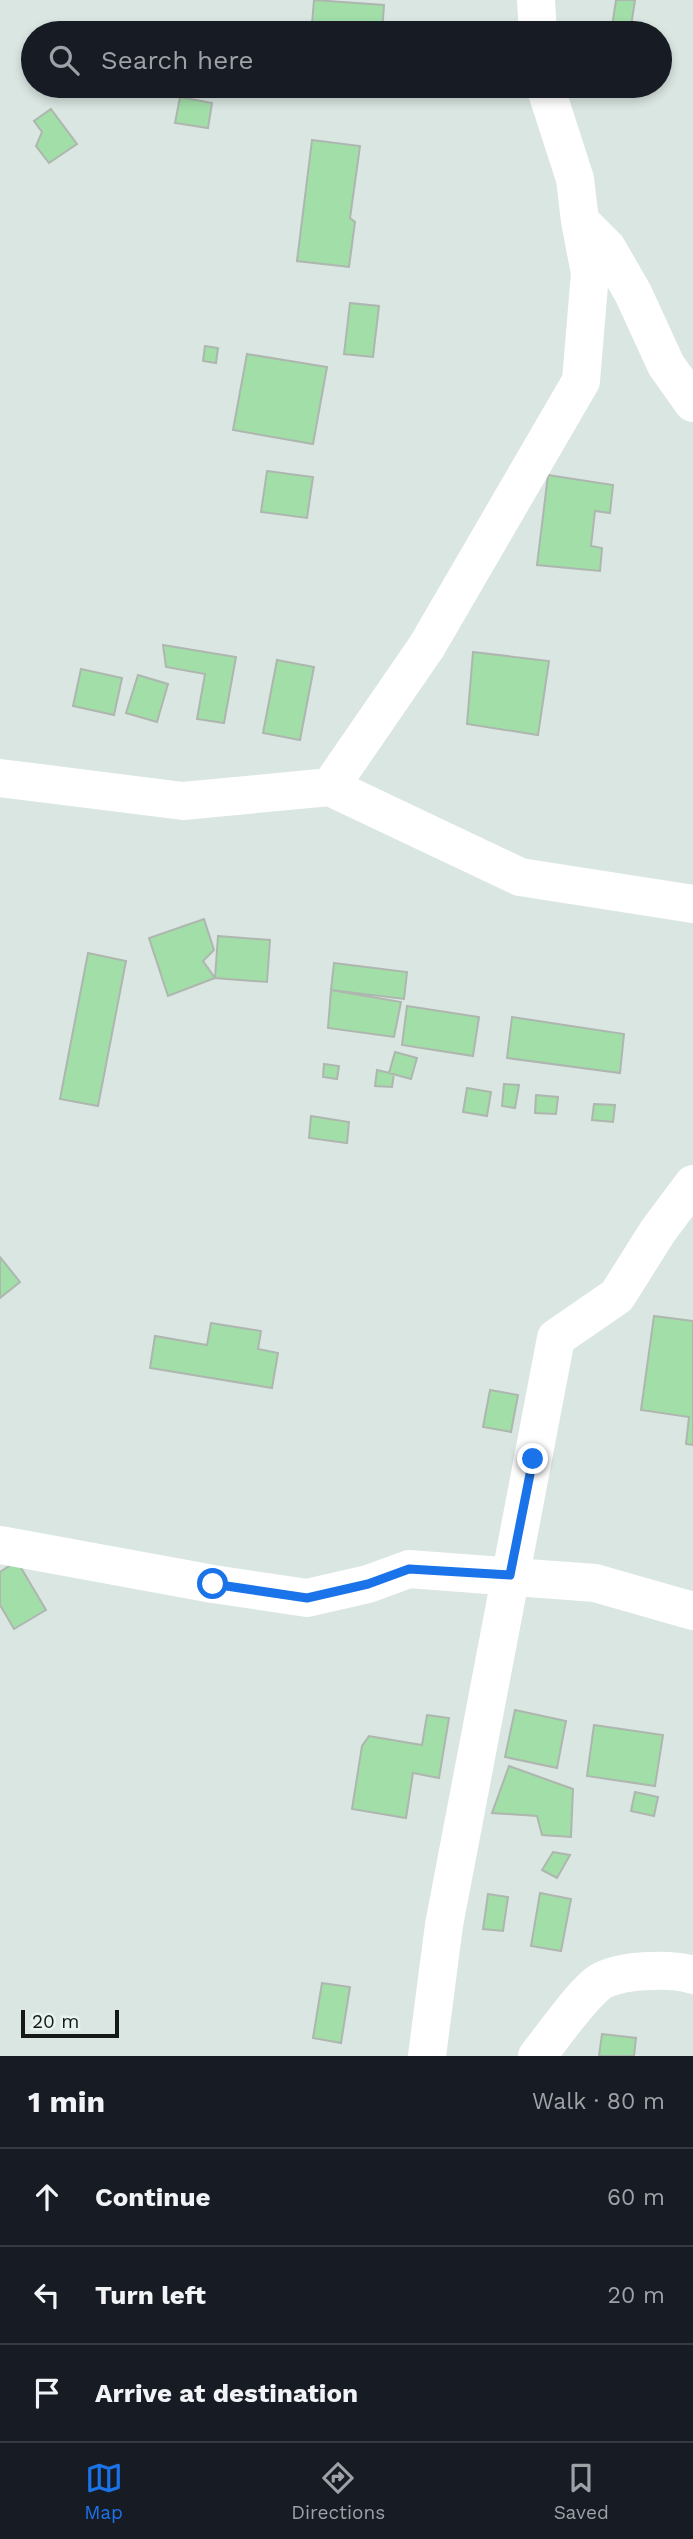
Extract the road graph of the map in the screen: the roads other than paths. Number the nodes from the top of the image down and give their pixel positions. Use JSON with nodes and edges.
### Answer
{"nodes":[{"id":1,"x":536,"y":0,"type":"edge"},
{"id":2,"x":537,"y":21,"type":"edge"},
{"id":3,"x":549,"y":98,"type":"edge"},
{"id":4,"x":580,"y":220,"type":"junction"},
{"id":5,"x":693,"y":402,"type":"edge"},
{"id":6,"x":0,"y":778,"type":"edge"},
{"id":7,"x":330,"y":787,"type":"junction"},
{"id":8,"x":693,"y":904,"type":"edge"},
{"id":9,"x":693,"y":1184,"type":"edge"},
{"id":10,"x":0,"y":1545,"type":"edge"},
{"id":11,"x":510,"y":1575,"type":"junction"},
{"id":12,"x":693,"y":1611,"type":"edge"},
{"id":13,"x":693,"y":1975,"type":"edge"},
{"id":14,"x":427,"y":2056,"type":"edge"},
{"id":15,"x":537,"y":2056,"type":"edge"}],
"edges":[{"from":1,"to":2,"type":"street"},
{"from":3,"to":4,"type":"street"},
{"from":4,"to":5,"type":"street"},
{"from":4,"to":7,"type":"street"},
{"from":6,"to":7,"type":"street"},
{"from":7,"to":8,"type":"street"},
{"from":9,"to":11,"type":"street"},
{"from":10,"to":11,"type":"street"},
{"from":11,"to":12,"type":"street"},
{"from":11,"to":14,"type":"street"},
{"from":13,"to":15,"type":"street"}]}
